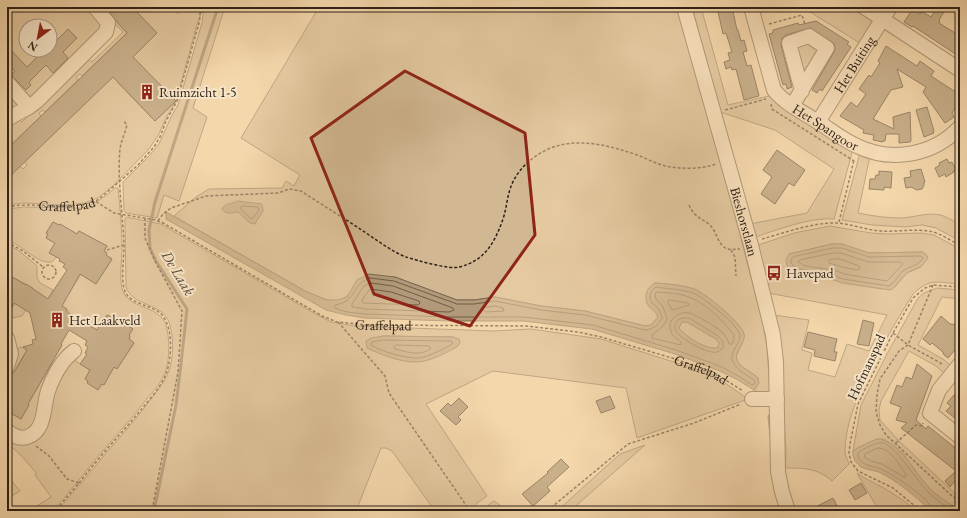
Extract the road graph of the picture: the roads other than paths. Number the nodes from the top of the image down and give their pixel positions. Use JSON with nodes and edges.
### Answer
{"nodes":[{"id":1,"x":95,"y":7,"type":"edge"},
{"id":2,"x":684,"y":7,"type":"edge"},
{"id":3,"x":751,"y":7,"type":"edge"},
{"id":4,"x":864,"y":7,"type":"edge"},
{"id":5,"x":890,"y":7,"type":"edge"},
{"id":6,"x":882,"y":19,"type":"junction"},
{"id":7,"x":960,"y":70,"type":"edge"},
{"id":8,"x":7,"y":82,"type":"edge"},
{"id":9,"x":802,"y":90,"type":"junction"},
{"id":10,"x":792,"y":106,"type":"junction"},
{"id":11,"x":29,"y":107,"type":"junction"},
{"id":12,"x":7,"y":119,"type":"edge"},
{"id":13,"x":818,"y":122,"type":"junction"},
{"id":14,"x":960,"y":127,"type":"edge"},
{"id":15,"x":7,"y":338,"type":"edge"},
{"id":16,"x":74,"y":351,"type":"dead end"},
{"id":17,"x":7,"y":366,"type":"edge"},
{"id":18,"x":956,"y":369,"type":"edge"},
{"id":19,"x":752,"y":399,"type":"road end"},
{"id":20,"x":777,"y":399,"type":"junction"},
{"id":21,"x":7,"y":431,"type":"edge"},
{"id":22,"x":960,"y":437,"type":"edge"},
{"id":23,"x":788,"y":511,"type":"edge"}],
"edges":[{"from":1,"to":11,"type":"street"},
{"from":2,"to":20,"type":"street","name":"Bieshorstlaan"},
{"from":3,"to":10,"type":"street","name":"Het Spangoor"},
{"from":4,"to":6,"type":"street"},
{"from":5,"to":6,"type":"street","name":"Het Buiting"},
{"from":6,"to":7,"type":"street"},
{"from":6,"to":13,"type":"street","name":"Het Buiting"},
{"from":8,"to":11,"type":"street"},
{"from":9,"to":9,"type":"street"},
{"from":9,"to":10,"type":"street"},
{"from":10,"to":13,"type":"street","name":"Het Spangoor"},
{"from":11,"to":12,"type":"street"},
{"from":13,"to":14,"type":"street","name":"Het Spangoor"},
{"from":15,"to":17,"type":"street"},
{"from":16,"to":21,"type":"street"},
{"from":18,"to":22,"type":"street"},
{"from":19,"to":20,"type":"street"},
{"from":20,"to":23,"type":"street","name":"Bieshorstlaan"}]}
